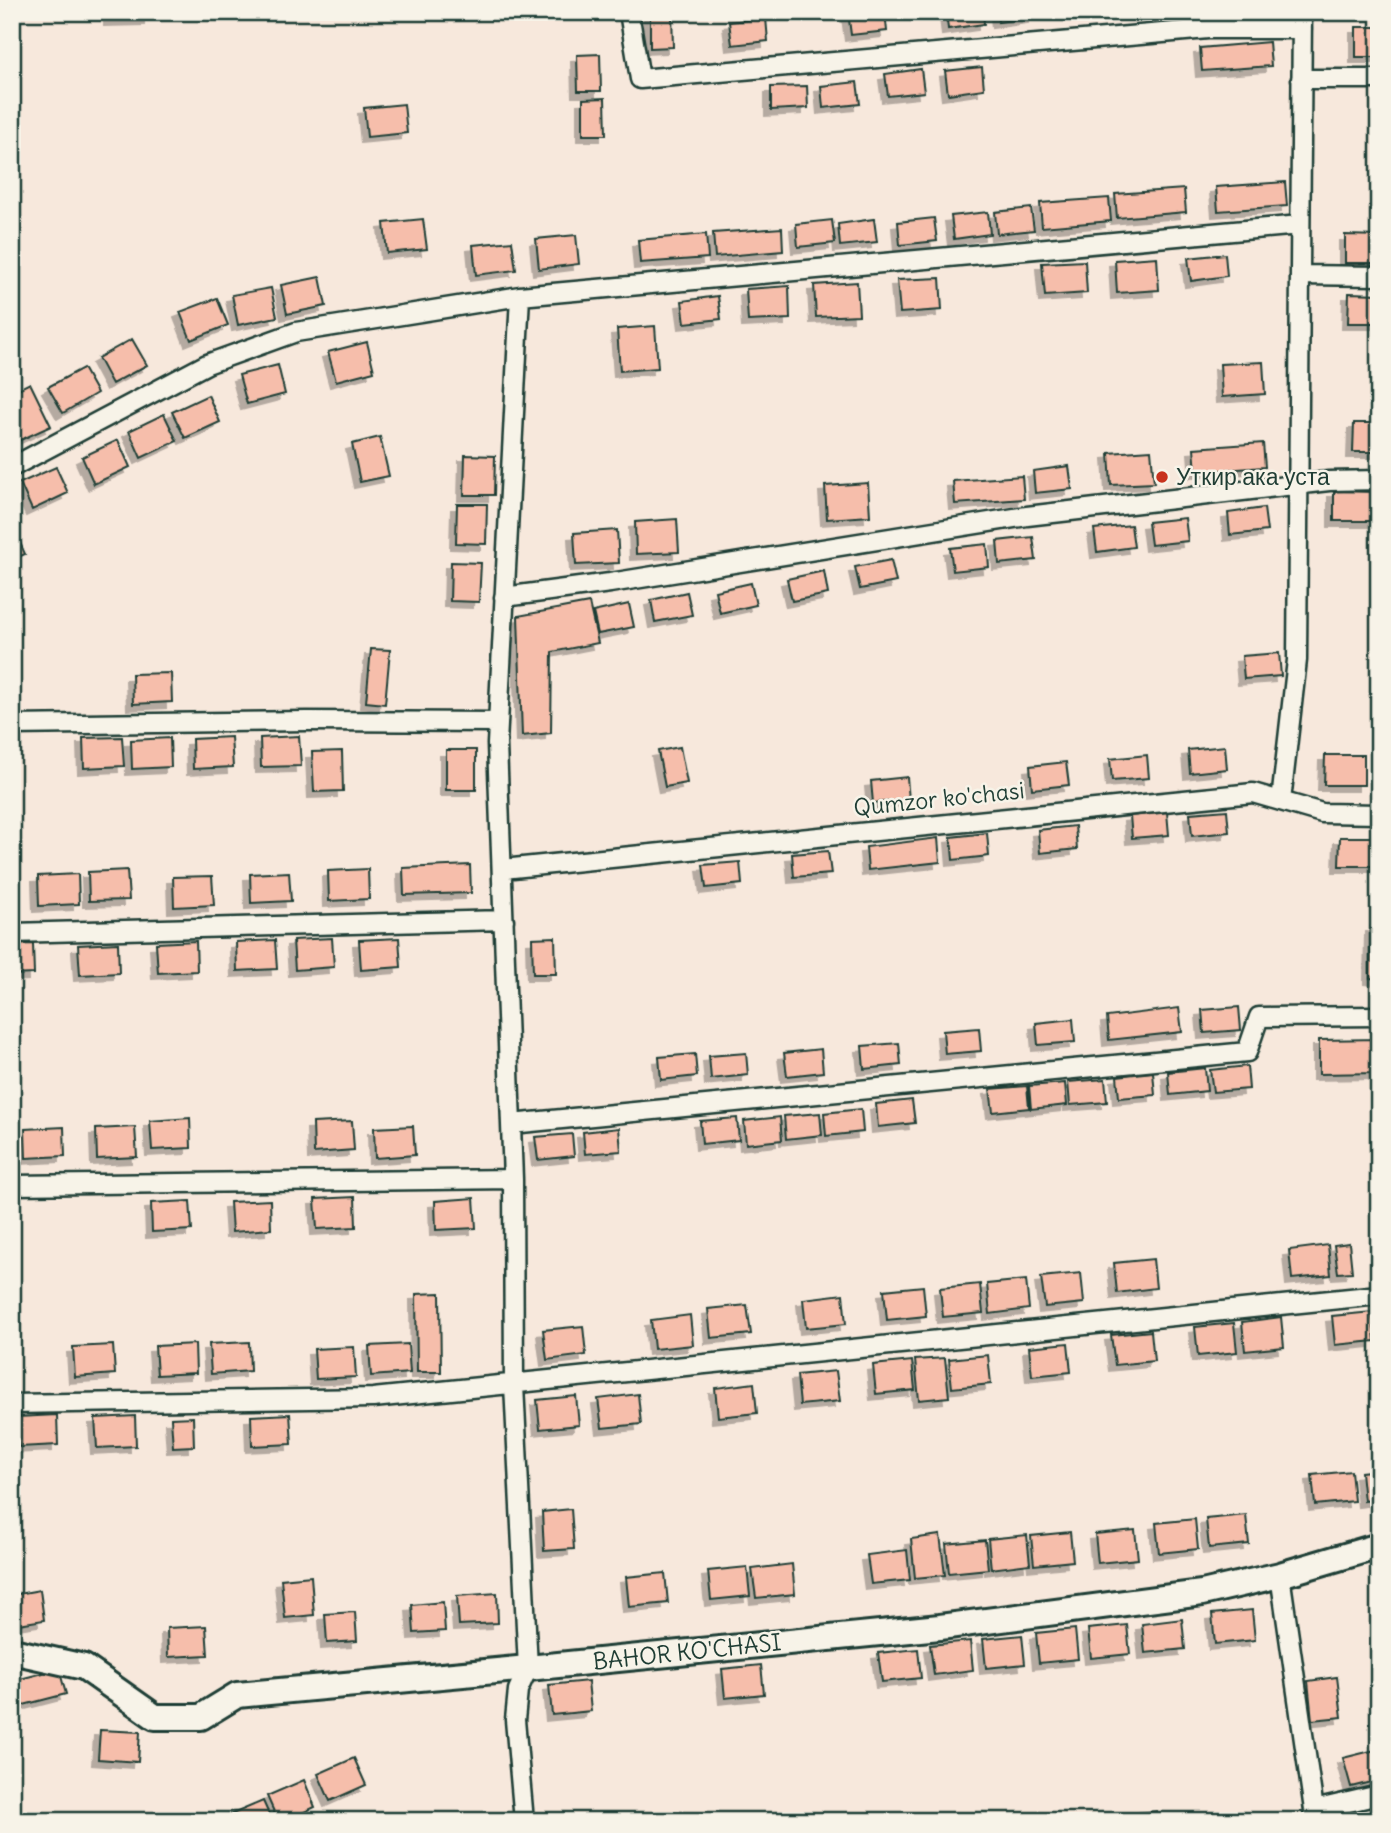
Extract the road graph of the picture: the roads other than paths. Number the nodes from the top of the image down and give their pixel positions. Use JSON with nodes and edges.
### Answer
{"nodes":[{"id":1,"x":629,"y":12,"type":"edge"},
{"id":2,"x":1301,"y":21,"type":"edge"},
{"id":3,"x":1301,"y":79,"type":"junction"},
{"id":4,"x":1379,"y":79,"type":"edge"},
{"id":5,"x":1300,"y":225,"type":"junction"},
{"id":6,"x":1300,"y":275,"type":"junction"},
{"id":7,"x":1379,"y":276,"type":"edge"},
{"id":8,"x":520,"y":296,"type":"junction"},
{"id":9,"x":12,"y":467,"type":"edge"},
{"id":10,"x":1379,"y":480,"type":"edge"},
{"id":11,"x":1298,"y":485,"type":"junction"},
{"id":12,"x":504,"y":597,"type":"junction"},
{"id":13,"x":498,"y":722,"type":"junction"},
{"id":14,"x":12,"y":725,"type":"edge"},
{"id":15,"x":1281,"y":801,"type":"junction"},
{"id":16,"x":1379,"y":814,"type":"edge"},
{"id":17,"x":503,"y":869,"type":"junction"},
{"id":18,"x":503,"y":920,"type":"junction"},
{"id":19,"x":12,"y":933,"type":"edge"},
{"id":20,"x":1379,"y":1016,"type":"edge"},
{"id":21,"x":511,"y":1124,"type":"junction"},
{"id":22,"x":513,"y":1179,"type":"junction"},
{"id":23,"x":12,"y":1185,"type":"edge"},
{"id":24,"x":1379,"y":1295,"type":"edge"},
{"id":25,"x":514,"y":1385,"type":"junction"},
{"id":26,"x":12,"y":1404,"type":"edge"},
{"id":27,"x":1379,"y":1546,"type":"edge"},
{"id":28,"x":1280,"y":1575,"type":"junction"},
{"id":29,"x":12,"y":1651,"type":"edge"},
{"id":30,"x":528,"y":1668,"type":"junction"},
{"id":31,"x":1379,"y":1795,"type":"edge"},
{"id":32,"x":1314,"y":1815,"type":"edge"},
{"id":33,"x":524,"y":1821,"type":"edge"}],
"edges":[{"from":1,"to":2,"type":"street"},
{"from":2,"to":3,"type":"street"},
{"from":3,"to":4,"type":"street"},
{"from":3,"to":5,"type":"street"},
{"from":5,"to":6,"type":"street"},
{"from":5,"to":8,"type":"street"},
{"from":6,"to":7,"type":"street"},
{"from":6,"to":11,"type":"street"},
{"from":8,"to":9,"type":"street"},
{"from":8,"to":12,"type":"street"},
{"from":10,"to":11,"type":"street"},
{"from":11,"to":12,"type":"street"},
{"from":11,"to":15,"type":"street"},
{"from":12,"to":13,"type":"street"},
{"from":13,"to":14,"type":"street"},
{"from":13,"to":17,"type":"street"},
{"from":15,"to":16,"type":"street","name":"Qumzor ko'chasi"},
{"from":15,"to":17,"type":"street","name":"Qumzor ko'chasi"},
{"from":17,"to":18,"type":"street"},
{"from":18,"to":19,"type":"street"},
{"from":18,"to":21,"type":"street"},
{"from":20,"to":21,"type":"street"},
{"from":21,"to":22,"type":"street"},
{"from":22,"to":23,"type":"street"},
{"from":22,"to":25,"type":"street"},
{"from":24,"to":25,"type":"street"},
{"from":25,"to":26,"type":"street"},
{"from":25,"to":30,"type":"street"},
{"from":27,"to":28,"type":"street","name":"BAHOR KO'CHASI"},
{"from":28,"to":30,"type":"street","name":"BAHOR KO'CHASI"},
{"from":28,"to":32,"type":"street"},
{"from":29,"to":30,"type":"street","name":"BAHOR KO'CHASI"},
{"from":30,"to":33,"type":"street"},
{"from":31,"to":32,"type":"street"}]}
